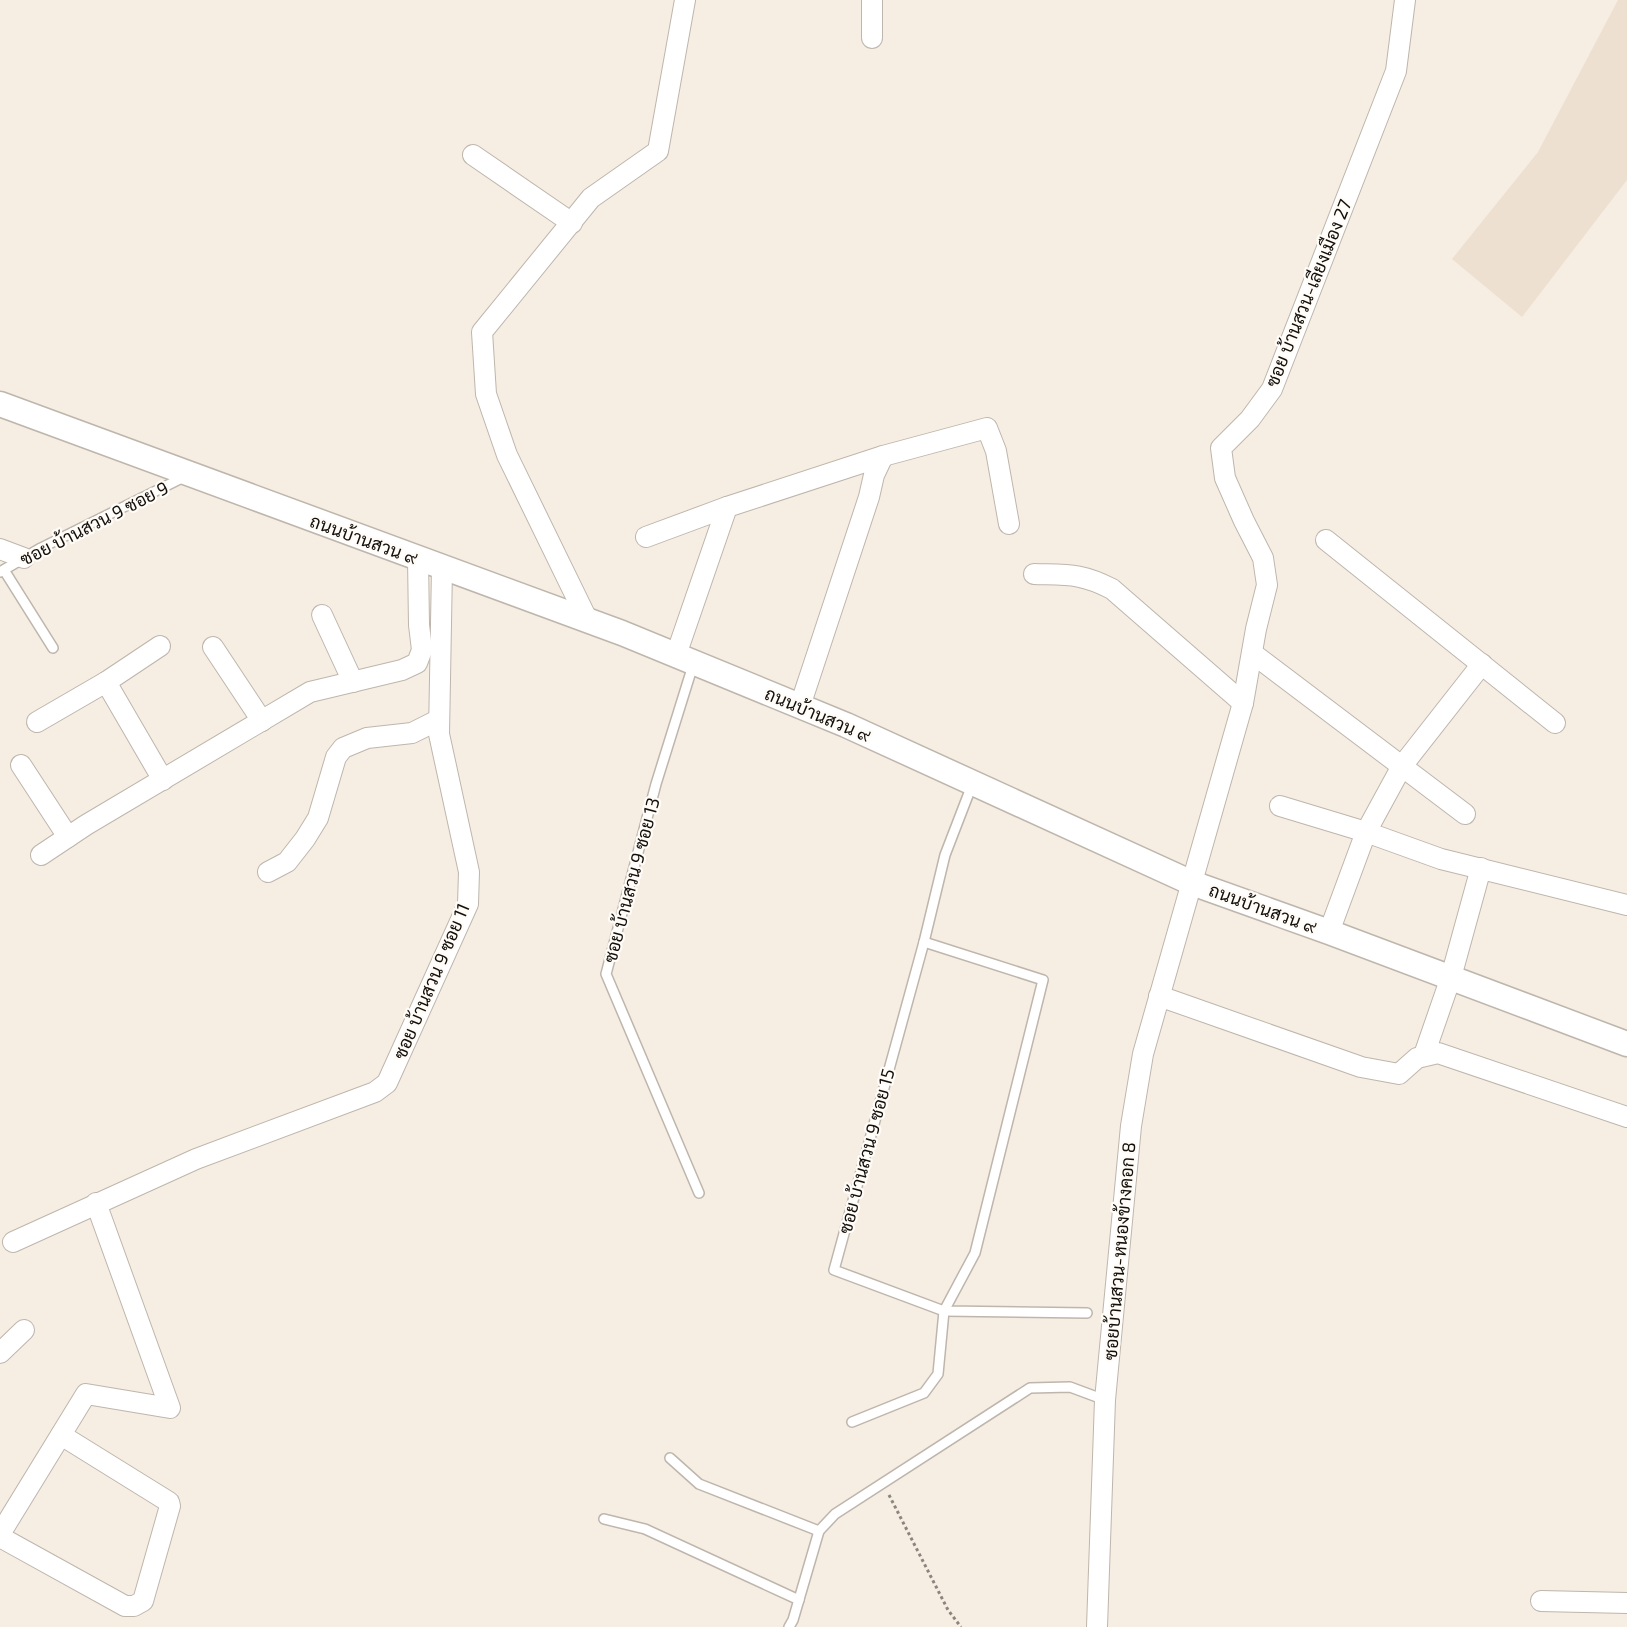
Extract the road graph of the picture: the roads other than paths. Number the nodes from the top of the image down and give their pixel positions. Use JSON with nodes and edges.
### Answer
{"nodes":[{"id":1,"x":685,"y":0,"type":"edge"},
{"id":2,"x":872,"y":0,"type":"edge"},
{"id":3,"x":1405,"y":0,"type":"edge"},
{"id":4,"x":872,"y":38,"type":"dead end"},
{"id":5,"x":473,"y":154,"type":"dead end"},
{"id":6,"x":572,"y":223,"type":"junction"},
{"id":7,"x":0,"y":404,"type":"edge"},
{"id":8,"x":883,"y":456,"type":"junction"},
{"id":9,"x":189,"y":474,"type":"junction"},
{"id":10,"x":727,"y":507,"type":"junction"},
{"id":11,"x":1009,"y":524,"type":"dead end"},
{"id":12,"x":646,"y":537,"type":"dead end"},
{"id":13,"x":1326,"y":540,"type":"dead end"},
{"id":14,"x":0,"y":549,"type":"edge"},
{"id":15,"x":24,"y":558,"type":"junction"},
{"id":16,"x":418,"y":559,"type":"junction"},
{"id":17,"x":442,"y":568,"type":"junction"},
{"id":18,"x":2,"y":571,"type":"edge"},
{"id":19,"x":1034,"y":574,"type":"dead end"},
{"id":20,"x":322,"y":615,"type":"dead end"},
{"id":21,"x":588,"y":621,"type":"junction"},
{"id":22,"x":160,"y":646,"type":"dead end"},
{"id":23,"x":213,"y":647,"type":"dead end"},
{"id":24,"x":53,"y":648,"type":"dead end"},
{"id":25,"x":1252,"y":653,"type":"junction"},
{"id":26,"x":685,"y":659,"type":"junction"},
{"id":27,"x":1482,"y":664,"type":"junction"},
{"id":28,"x":106,"y":682,"type":"junction"},
{"id":29,"x":353,"y":682,"type":"junction"},
{"id":30,"x":1243,"y":703,"type":"junction"},
{"id":31,"x":800,"y":706,"type":"junction"},
{"id":32,"x":438,"y":720,"type":"junction"},
{"id":33,"x":262,"y":721,"type":"junction"},
{"id":34,"x":37,"y":722,"type":"dead end"},
{"id":35,"x":1555,"y":723,"type":"dead end"},
{"id":36,"x":21,"y":765,"type":"dead end"},
{"id":37,"x":1402,"y":766,"type":"junction"},
{"id":38,"x":163,"y":780,"type":"junction"},
{"id":39,"x":974,"y":782,"type":"junction"},
{"id":40,"x":1280,"y":806,"type":"dead end"},
{"id":41,"x":1465,"y":814,"type":"dead end"},
{"id":42,"x":1366,"y":832,"type":"junction"},
{"id":43,"x":68,"y":837,"type":"junction"},
{"id":44,"x":41,"y":855,"type":"dead end"},
{"id":45,"x":1481,"y":868,"type":"junction"},
{"id":46,"x":268,"y":872,"type":"dead end"},
{"id":47,"x":1191,"y":883,"type":"junction"},
{"id":48,"x":1627,"y":905,"type":"edge"},
{"id":49,"x":1329,"y":932,"type":"junction"},
{"id":50,"x":924,"y":942,"type":"junction"},
{"id":51,"x":1451,"y":977,"type":"junction"},
{"id":52,"x":1159,"y":996,"type":"junction"},
{"id":53,"x":1627,"y":1044,"type":"edge"},
{"id":54,"x":1424,"y":1055,"type":"junction"},
{"id":55,"x":1627,"y":1117,"type":"edge"},
{"id":56,"x":699,"y":1192,"type":"dead end"},
{"id":57,"x":96,"y":1203,"type":"junction"},
{"id":58,"x":13,"y":1242,"type":"dead end"},
{"id":59,"x":944,"y":1311,"type":"junction"},
{"id":60,"x":1087,"y":1313,"type":"dead end"},
{"id":61,"x":24,"y":1330,"type":"dead end"},
{"id":62,"x":0,"y":1353,"type":"edge"},
{"id":63,"x":1105,"y":1400,"type":"junction"},
{"id":64,"x":852,"y":1422,"type":"dead end"},
{"id":65,"x":61,"y":1435,"type":"junction"},
{"id":66,"x":670,"y":1458,"type":"dead end"},
{"id":67,"x":604,"y":1519,"type":"dead end"},
{"id":68,"x":819,"y":1531,"type":"junction"},
{"id":69,"x":0,"y":1535,"type":"edge"},
{"id":70,"x":799,"y":1600,"type":"junction"},
{"id":71,"x":1541,"y":1601,"type":"dead end"},
{"id":72,"x":1627,"y":1603,"type":"edge"},
{"id":73,"x":789,"y":1627,"type":"edge"},
{"id":74,"x":1097,"y":1627,"type":"edge"}],
"edges":[{"from":1,"to":6,"type":"street"},
{"from":2,"to":4,"type":"street"},
{"from":3,"to":25,"type":"street","name":"ซอย บ้านสวน-เลียงเมือง 27"},
{"from":5,"to":6,"type":"street"},
{"from":6,"to":21,"type":"street"},
{"from":7,"to":9,"type":"street","name":"ถนนบ้านสวน ๙"},
{"from":8,"to":10,"type":"street"},
{"from":8,"to":11,"type":"street"},
{"from":8,"to":31,"type":"street"},
{"from":9,"to":15,"type":"lane","name":"ซอย บ้านสวน 9 ซอย 9"},
{"from":9,"to":16,"type":"street","name":"ถนนบ้านสวน ๙"},
{"from":10,"to":12,"type":"street"},
{"from":10,"to":26,"type":"street"},
{"from":13,"to":27,"type":"street"},
{"from":14,"to":15,"type":"street"},
{"from":15,"to":18,"type":"lane","name":"ซอย บ้านสวน 9 ซอย 9"},
{"from":16,"to":17,"type":"street","name":"ถนนบ้านสวน ๙"},
{"from":16,"to":29,"type":"street"},
{"from":17,"to":21,"type":"street","name":"ถนนบ้านสวน ๙"},
{"from":17,"to":32,"type":"street","name":"ซอย บ้านสวน 9 ซอย 11"},
{"from":18,"to":24,"type":"lane"},
{"from":19,"to":30,"type":"street"},
{"from":20,"to":29,"type":"street"},
{"from":21,"to":26,"type":"street","name":"ถนนบ้านสวน ๙"},
{"from":22,"to":28,"type":"street"},
{"from":23,"to":33,"type":"street"},
{"from":25,"to":30,"type":"street","name":"ซอย บ้านสวน-เลียงเมือง 27"},
{"from":25,"to":37,"type":"street"},
{"from":26,"to":31,"type":"street","name":"ถนนบ้านสวน ๙"},
{"from":26,"to":56,"type":"lane","name":"ซอย บ้านสวน 9 ซอย 13"},
{"from":27,"to":35,"type":"street"},
{"from":27,"to":37,"type":"street"},
{"from":28,"to":34,"type":"street"},
{"from":28,"to":38,"type":"street"},
{"from":29,"to":33,"type":"street"},
{"from":30,"to":47,"type":"street","name":"ซอย บ้านสวน-เลียงเมือง 27"},
{"from":31,"to":39,"type":"street","name":"ถนนบ้านสวน ๙"},
{"from":32,"to":46,"type":"street"},
{"from":32,"to":57,"type":"street","name":"ซอย บ้านสวน 9 ซอย 11"},
{"from":33,"to":38,"type":"street"},
{"from":36,"to":43,"type":"street"},
{"from":37,"to":41,"type":"street"},
{"from":37,"to":42,"type":"street"},
{"from":38,"to":43,"type":"street"},
{"from":39,"to":47,"type":"street","name":"ถนนบ้านสวน ๙"},
{"from":39,"to":50,"type":"lane","name":"ซอย บ้านสวน 9 ซอย 15"},
{"from":40,"to":42,"type":"street"},
{"from":42,"to":45,"type":"street"},
{"from":42,"to":49,"type":"street"},
{"from":43,"to":44,"type":"street"},
{"from":45,"to":48,"type":"street"},
{"from":45,"to":51,"type":"street"},
{"from":47,"to":49,"type":"street","name":"ถนนบ้านสวน ๙"},
{"from":47,"to":52,"type":"street","name":"ซอยบ้านสวน-หนองข้างคอก 8"},
{"from":49,"to":51,"type":"street","name":"ถนนบ้านสวน ๙"},
{"from":50,"to":59,"type":"lane","name":"ซอย บ้านสวน 9 ซอย 15"},
{"from":50,"to":59,"type":"lane"},
{"from":51,"to":53,"type":"street","name":"ถนนบ้านสวน ๙"},
{"from":51,"to":54,"type":"street"},
{"from":52,"to":54,"type":"street"},
{"from":52,"to":63,"type":"street","name":"ซอยบ้านสวน-หนองข้างคอก 8"},
{"from":54,"to":55,"type":"street"},
{"from":57,"to":58,"type":"street","name":"ซอย บ้านสวน 9 ซอย 11"},
{"from":57,"to":65,"type":"street"},
{"from":59,"to":60,"type":"lane","name":"ซอย บ้านสวน 9 ซอย 15"},
{"from":59,"to":64,"type":"lane"},
{"from":61,"to":62,"type":"street"},
{"from":63,"to":68,"type":"lane"},
{"from":63,"to":74,"type":"street","name":"ซอยบ้านสวน-หนองข้างคอก 8"},
{"from":65,"to":69,"type":"street"},
{"from":65,"to":69,"type":"street"},
{"from":66,"to":68,"type":"lane"},
{"from":67,"to":70,"type":"lane"},
{"from":68,"to":70,"type":"lane"},
{"from":70,"to":73,"type":"lane"},
{"from":71,"to":72,"type":"street"}]}
